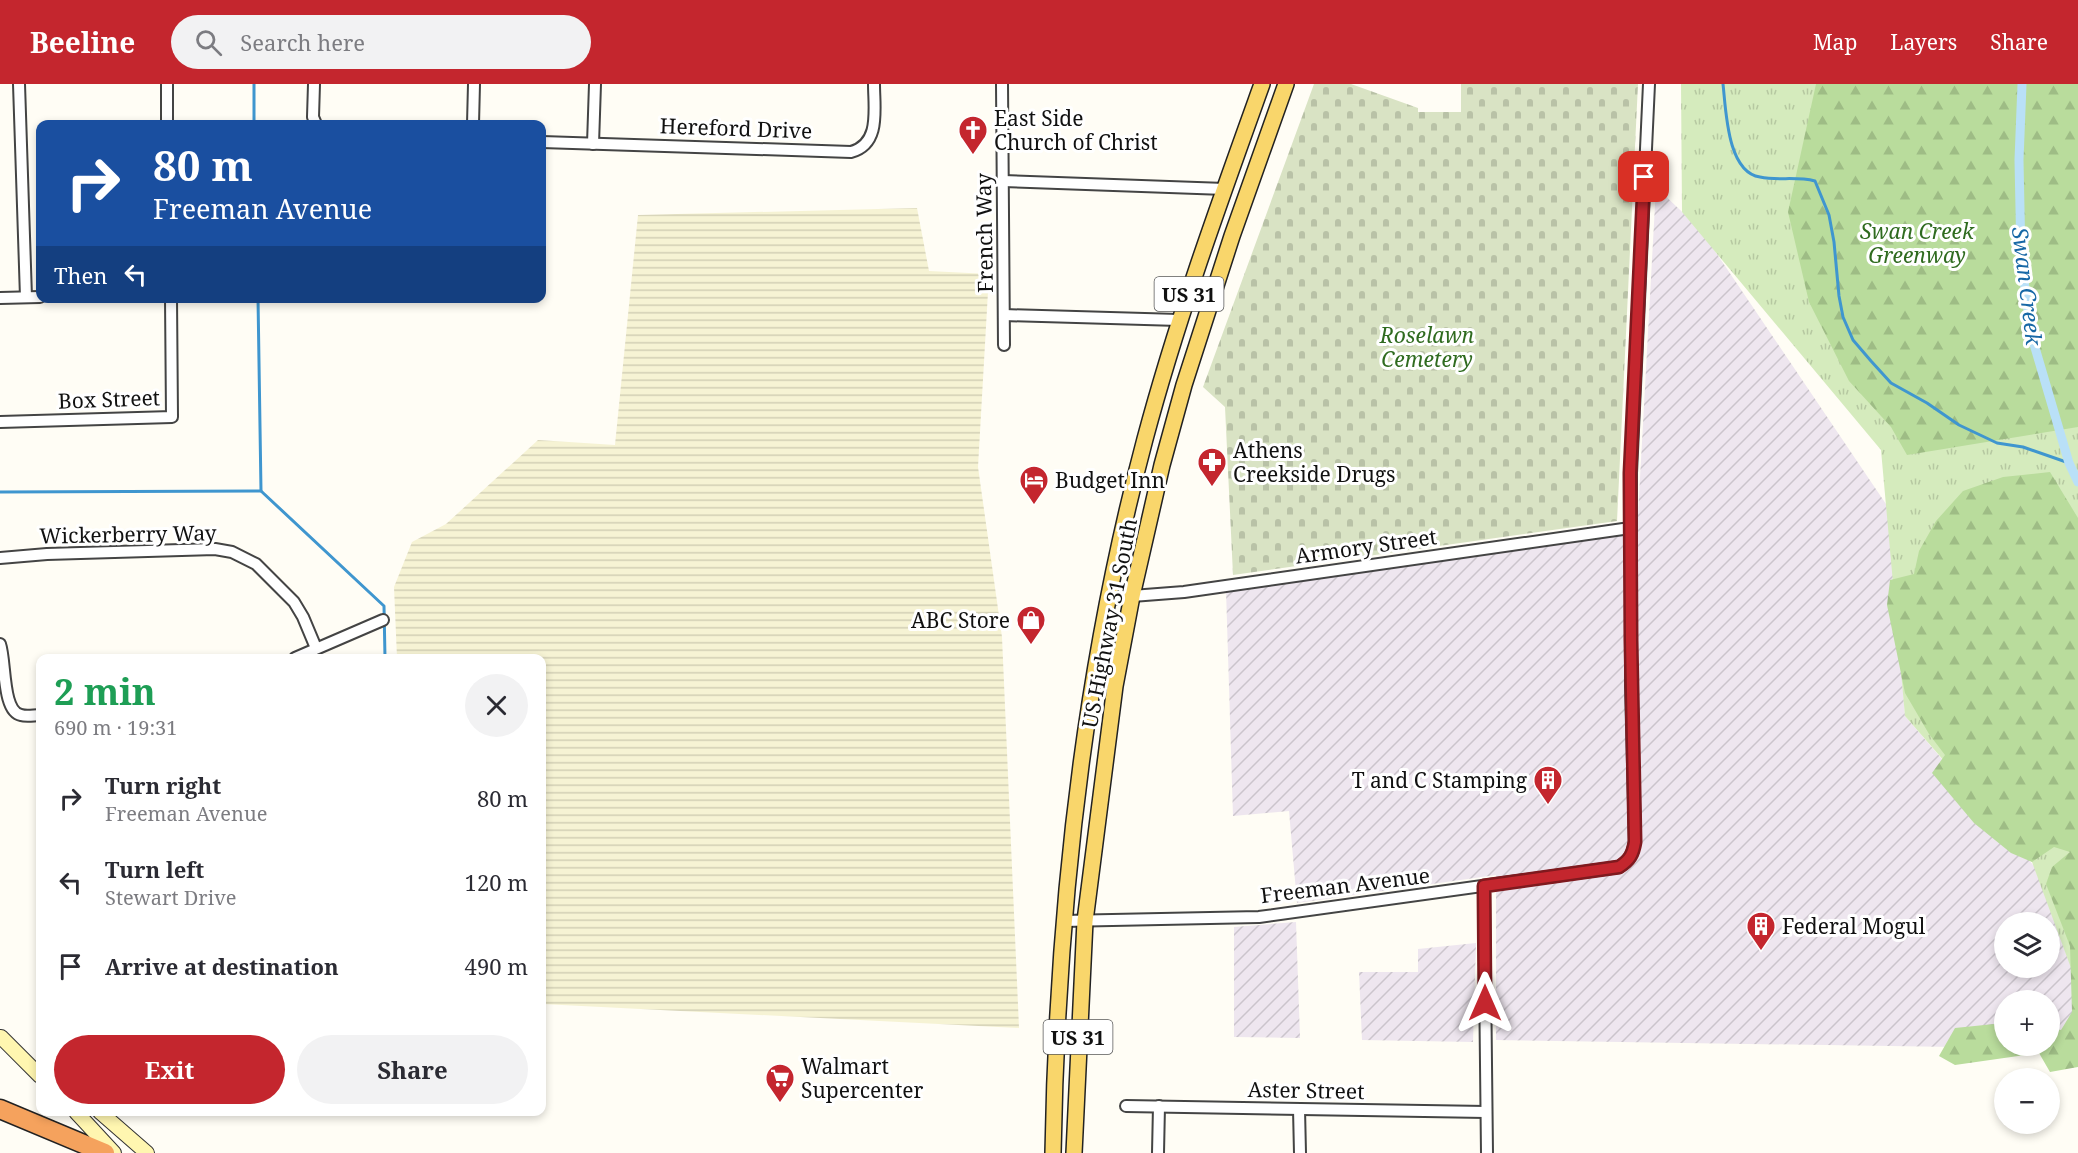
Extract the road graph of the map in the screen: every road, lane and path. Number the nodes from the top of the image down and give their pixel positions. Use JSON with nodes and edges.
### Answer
{"nodes":[{"id":1,"x":20,"y":84,"type":"edge"},
{"id":2,"x":167,"y":84,"type":"edge"},
{"id":3,"x":314,"y":84,"type":"edge"},
{"id":4,"x":474,"y":84,"type":"edge"},
{"id":5,"x":595,"y":84,"type":"edge"},
{"id":6,"x":874,"y":84,"type":"edge"},
{"id":7,"x":1002,"y":84,"type":"edge"},
{"id":8,"x":1262,"y":84,"type":"edge"},
{"id":9,"x":1286,"y":84,"type":"edge"},
{"id":10,"x":1649,"y":84,"type":"edge"},
{"id":11,"x":167,"y":120,"type":"edge"},
{"id":12,"x":314,"y":120,"type":"edge"},
{"id":13,"x":473,"y":120,"type":"edge"},
{"id":14,"x":546,"y":142,"type":"edge"},
{"id":15,"x":592,"y":144,"type":"junction"},
{"id":16,"x":1003,"y":181,"type":"junction"},
{"id":17,"x":1225,"y":189,"type":"junction"},
{"id":18,"x":26,"y":297,"type":"junction"},
{"id":19,"x":36,"y":297,"type":"edge"},
{"id":20,"x":0,"y":298,"type":"edge"},
{"id":21,"x":171,"y":303,"type":"edge"},
{"id":22,"x":1004,"y":315,"type":"junction"},
{"id":23,"x":1179,"y":320,"type":"junction"},
{"id":24,"x":1004,"y":345,"type":"dead end"},
{"id":25,"x":0,"y":422,"type":"edge"},
{"id":26,"x":1630,"y":528,"type":"junction"},
{"id":27,"x":0,"y":558,"type":"edge"},
{"id":28,"x":1132,"y":596,"type":"junction"},
{"id":29,"x":1108,"y":600,"type":"junction"},
{"id":30,"x":383,"y":620,"type":"dead end"},
{"id":31,"x":0,"y":644,"type":"edge"},
{"id":32,"x":316,"y":648,"type":"junction"},
{"id":33,"x":303,"y":654,"type":"edge"},
{"id":34,"x":36,"y":715,"type":"edge"},
{"id":35,"x":1484,"y":886,"type":"junction"},
{"id":36,"x":1063,"y":921,"type":"junction"},
{"id":37,"x":1085,"y":921,"type":"junction"},
{"id":38,"x":0,"y":1036,"type":"edge"},
{"id":39,"x":36,"y":1064,"type":"edge"},
{"id":40,"x":36,"y":1072,"type":"edge"},
{"id":41,"x":1125,"y":1106,"type":"dead end"},
{"id":42,"x":1159,"y":1106,"type":"junction"},
{"id":43,"x":0,"y":1109,"type":"edge"},
{"id":44,"x":1299,"y":1109,"type":"junction"},
{"id":45,"x":1486,"y":1112,"type":"junction"},
{"id":46,"x":80,"y":1116,"type":"edge"},
{"id":47,"x":105,"y":1116,"type":"edge"},
{"id":48,"x":105,"y":1153,"type":"edge"},
{"id":49,"x":114,"y":1153,"type":"edge"},
{"id":50,"x":147,"y":1153,"type":"edge"},
{"id":51,"x":1053,"y":1153,"type":"edge"},
{"id":52,"x":1074,"y":1153,"type":"edge"},
{"id":53,"x":1158,"y":1153,"type":"edge"},
{"id":54,"x":1300,"y":1153,"type":"edge"},
{"id":55,"x":1487,"y":1153,"type":"edge"}],
"edges":[{"from":1,"to":18,"type":"street"},
{"from":2,"to":11,"type":"street"},
{"from":3,"to":12,"type":"street"},
{"from":4,"to":13,"type":"street"},
{"from":5,"to":15,"type":"street"},
{"from":6,"to":15,"type":"street","name":"Hereford Drive"},
{"from":7,"to":16,"type":"street","name":"French Way"},
{"from":8,"to":17,"type":"main road","name":"US Highway 31 South","number":"US 31"},
{"from":9,"to":28,"type":"main road","name":"US Highway 31 South","number":"US 31"},
{"from":10,"to":26,"type":"street"},
{"from":14,"to":15,"type":"street","name":"Hereford Drive"},
{"from":16,"to":17,"type":"street"},
{"from":16,"to":22,"type":"street","name":"French Way"},
{"from":17,"to":23,"type":"main road","name":"US Highway 31 South","number":"US 31"},
{"from":18,"to":19,"type":"street"},
{"from":18,"to":20,"type":"street"},
{"from":21,"to":25,"type":"street","name":"Box Street"},
{"from":22,"to":23,"type":"street"},
{"from":22,"to":24,"type":"street","name":"French Way"},
{"from":23,"to":29,"type":"main road","name":"US Highway 31 South","number":"US 31"},
{"from":26,"to":28,"type":"street","name":"Armory Street"},
{"from":26,"to":35,"type":"street","name":"Freeman Avenue"},
{"from":27,"to":32,"type":"street","name":"Wickerberry Way"},
{"from":28,"to":29,"type":"street","name":"Armory Street"},
{"from":28,"to":37,"type":"main road","name":"US Highway 31 South","number":"US 31"},
{"from":29,"to":36,"type":"main road","name":"US Highway 31 South","number":"US 31"},
{"from":30,"to":32,"type":"street"},
{"from":31,"to":34,"type":"street"},
{"from":32,"to":33,"type":"street"},
{"from":35,"to":37,"type":"street","name":"Freeman Avenue"},
{"from":35,"to":45,"type":"street"},
{"from":36,"to":37,"type":"street","name":"Freeman Avenue"},
{"from":36,"to":51,"type":"main road","name":"US Highway 31 South","number":"US 31"},
{"from":37,"to":52,"type":"main road","name":"US Highway 31 South","number":"US 31"},
{"from":38,"to":39,"type":"street"},
{"from":38,"to":40,"type":"street"},
{"from":41,"to":42,"type":"street","name":"Aster Street"},
{"from":42,"to":44,"type":"street","name":"Aster Street"},
{"from":42,"to":53,"type":"street"},
{"from":43,"to":48,"type":"highway"},
{"from":44,"to":45,"type":"street","name":"Aster Street"},
{"from":44,"to":54,"type":"street"},
{"from":45,"to":55,"type":"street"},
{"from":46,"to":49,"type":"street"},
{"from":47,"to":50,"type":"street"}]}
